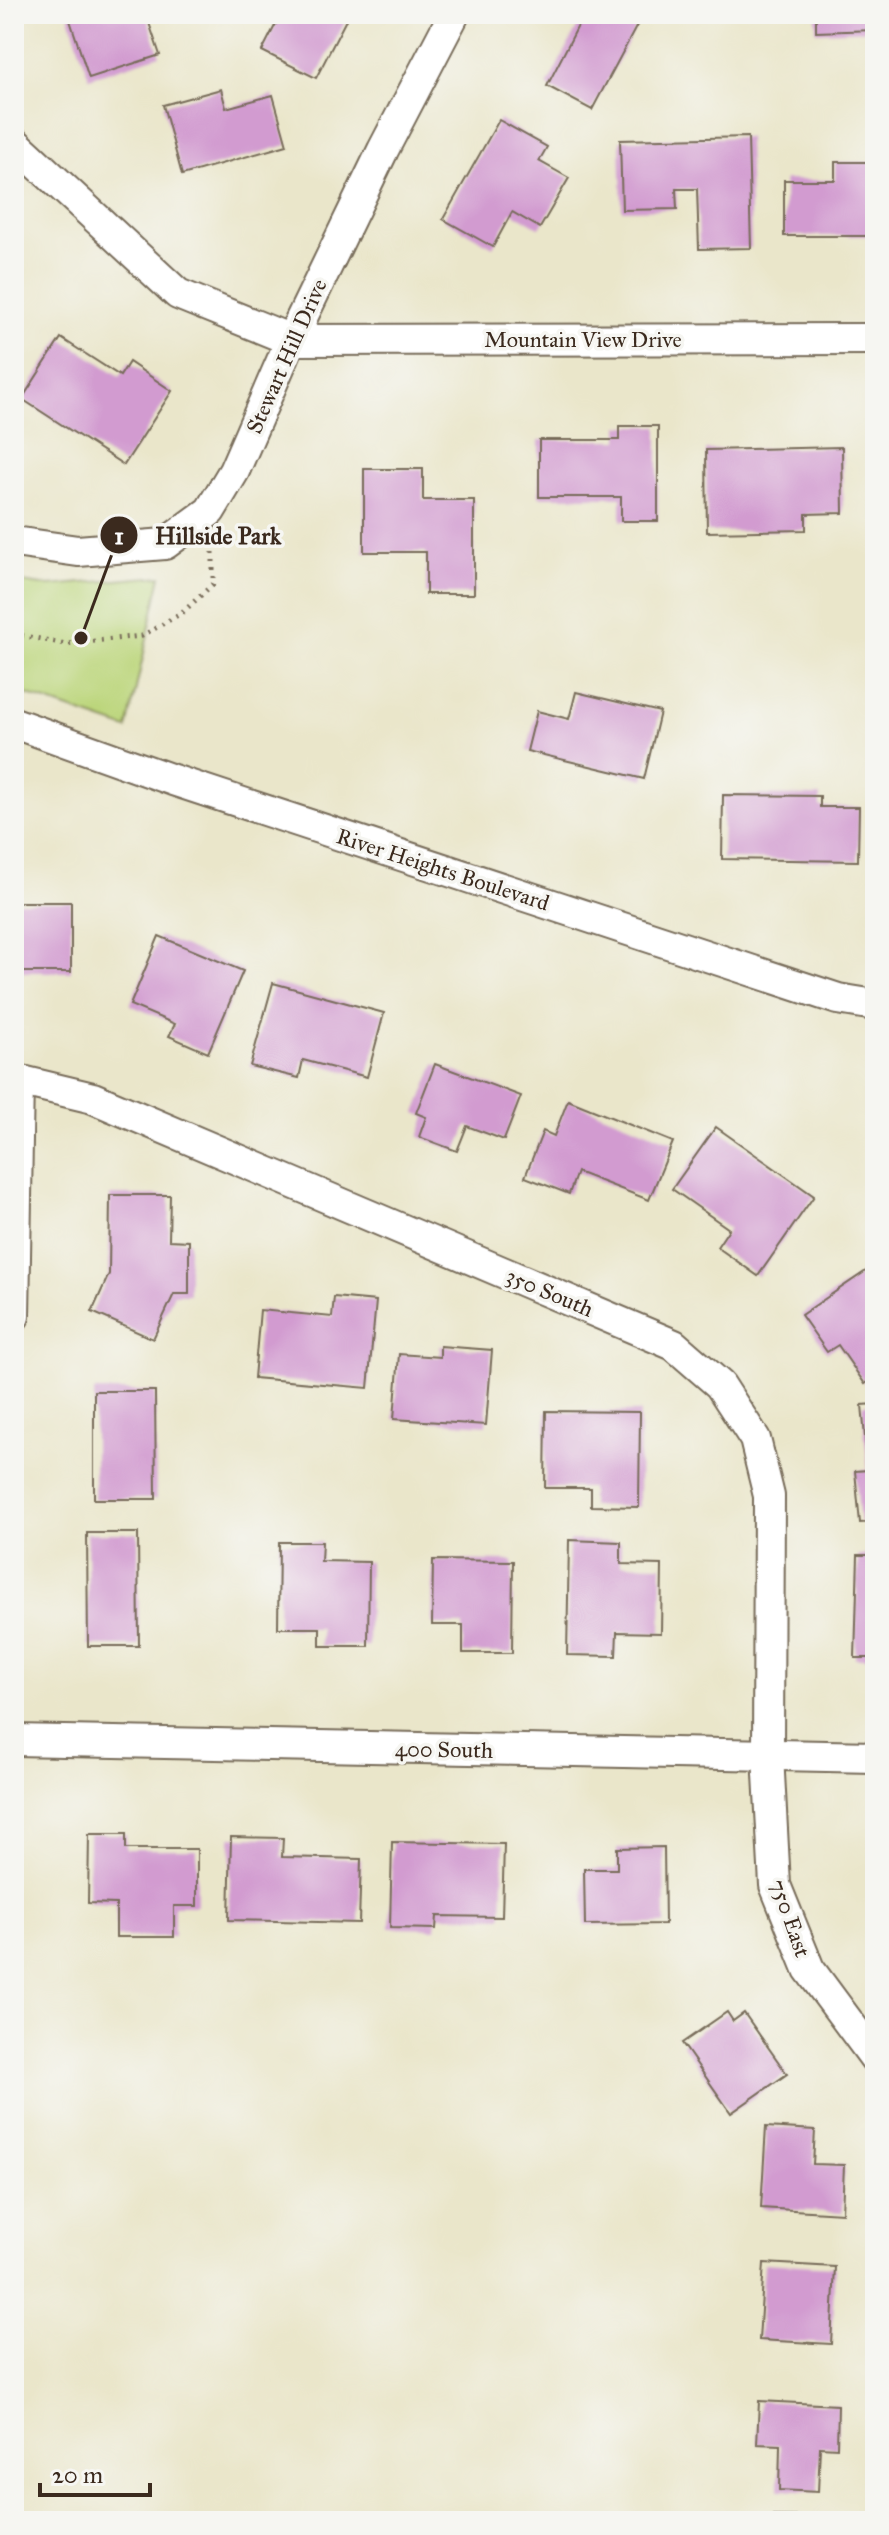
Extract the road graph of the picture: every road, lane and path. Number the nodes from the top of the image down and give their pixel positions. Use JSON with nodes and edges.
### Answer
{"nodes":[{"id":1,"x":454,"y":14,"type":"edge"},
{"id":2,"x":14,"y":142,"type":"edge"},
{"id":3,"x":875,"y":339,"type":"edge"},
{"id":4,"x":291,"y":340,"type":"junction"},
{"id":5,"x":14,"y":542,"type":"edge"},
{"id":6,"x":213,"y":546,"type":"dead end"},
{"id":7,"x":14,"y":634,"type":"edge"},
{"id":8,"x":14,"y":723,"type":"edge"},
{"id":9,"x":875,"y":1005,"type":"edge"},
{"id":10,"x":16,"y":1080,"type":"edge"},
{"id":11,"x":14,"y":1316,"type":"edge"},
{"id":12,"x":14,"y":1740,"type":"edge"},
{"id":13,"x":768,"y":1755,"type":"junction"},
{"id":14,"x":875,"y":1757,"type":"edge"},
{"id":15,"x":875,"y":2058,"type":"edge"}],
"edges":[{"from":1,"to":4,"type":"street","name":"Stewart Hill Drive"},
{"from":2,"to":4,"type":"street"},
{"from":3,"to":4,"type":"street","name":"Mountain View Drive"},
{"from":4,"to":5,"type":"street","name":"Stewart Hill Drive"},
{"from":6,"to":7,"type":"path"},
{"from":8,"to":9,"type":"street","name":"River Heights Boulevard"},
{"from":10,"to":11,"type":"street"},
{"from":10,"to":13,"type":"street","name":"350 South"},
{"from":12,"to":13,"type":"street","name":"400 South"},
{"from":13,"to":14,"type":"street","name":"400 South"},
{"from":13,"to":15,"type":"street","name":"750 East"}]}
